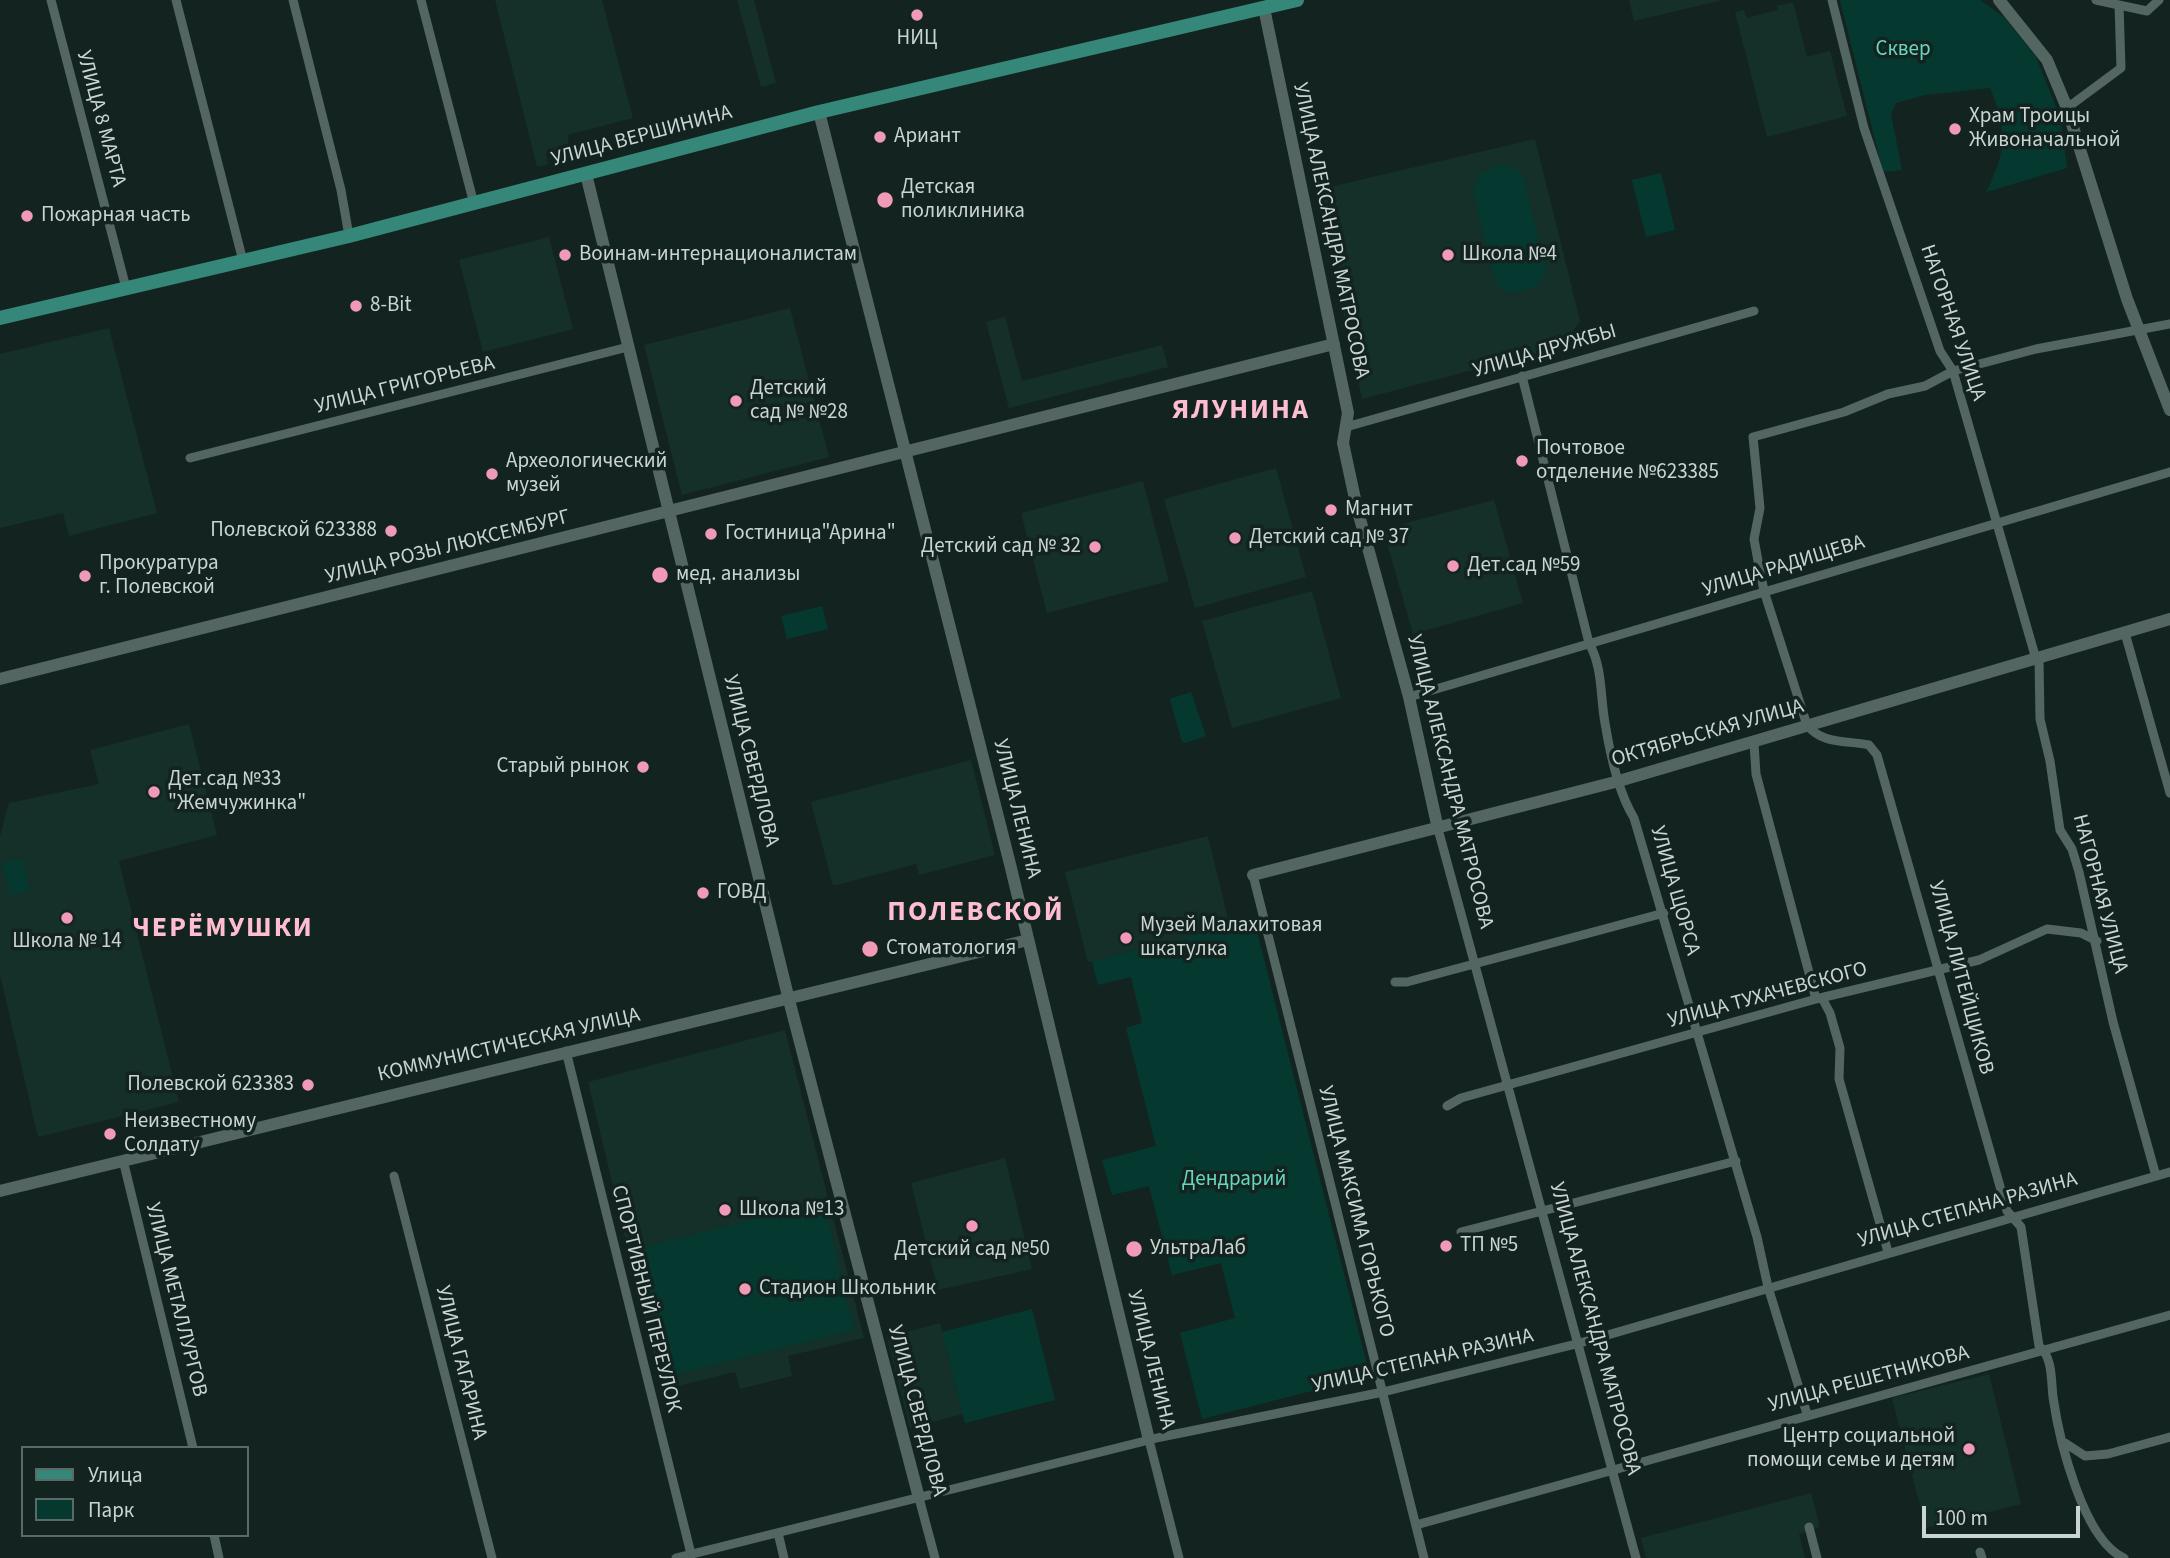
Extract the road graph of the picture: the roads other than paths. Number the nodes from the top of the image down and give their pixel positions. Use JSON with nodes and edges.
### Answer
{"nodes":[{"id":1,"x":51,"y":0,"type":"edge"},
{"id":2,"x":176,"y":0,"type":"edge"},
{"id":3,"x":293,"y":0,"type":"edge"},
{"id":4,"x":421,"y":0,"type":"edge"},
{"id":5,"x":1297,"y":0,"type":"edge"},
{"id":6,"x":1832,"y":0,"type":"edge"},
{"id":7,"x":1999,"y":0,"type":"edge"},
{"id":8,"x":2096,"y":0,"type":"edge"},
{"id":9,"x":2158,"y":0,"type":"edge"},
{"id":10,"x":1263,"y":4,"type":"edge"},
{"id":11,"x":2119,"y":5,"type":"junction"},
{"id":12,"x":2067,"y":108,"type":"junction"},
{"id":13,"x":819,"y":112,"type":"junction"},
{"id":14,"x":586,"y":174,"type":"junction"},
{"id":15,"x":474,"y":204,"type":"junction"},
{"id":16,"x":349,"y":236,"type":"junction"},
{"id":17,"x":243,"y":261,"type":"junction"},
{"id":18,"x":126,"y":288,"type":"junction"},
{"id":19,"x":1754,"y":311,"type":"dead end"},
{"id":20,"x":0,"y":318,"type":"edge"},
{"id":21,"x":2170,"y":324,"type":"edge"},
{"id":22,"x":2141,"y":332,"type":"junction"},
{"id":23,"x":1334,"y":344,"type":"junction"},
{"id":24,"x":628,"y":347,"type":"junction"},
{"id":25,"x":1953,"y":371,"type":"junction"},
{"id":26,"x":1522,"y":376,"type":"junction"},
{"id":27,"x":2170,"y":410,"type":"edge"},
{"id":28,"x":1346,"y":427,"type":"junction"},
{"id":29,"x":906,"y":454,"type":"junction"},
{"id":30,"x":190,"y":458,"type":"dead end"},
{"id":31,"x":2170,"y":472,"type":"edge"},
{"id":32,"x":669,"y":513,"type":"junction"},
{"id":33,"x":1998,"y":522,"type":"junction"},
{"id":34,"x":1764,"y":591,"type":"junction"},
{"id":35,"x":2170,"y":619,"type":"edge"},
{"id":36,"x":2125,"y":633,"type":"junction"},
{"id":37,"x":1589,"y":643,"type":"junction"},
{"id":38,"x":2038,"y":659,"type":"junction"},
{"id":39,"x":0,"y":679,"type":"edge"},
{"id":40,"x":1409,"y":697,"type":"junction"},
{"id":41,"x":1807,"y":725,"type":"junction"},
{"id":42,"x":1754,"y":743,"type":"junction"},
{"id":43,"x":1619,"y":781,"type":"junction"},
{"id":44,"x":2170,"y":793,"type":"edge"},
{"id":45,"x":1438,"y":829,"type":"junction"},
{"id":46,"x":1253,"y":875,"type":"joint"},
{"id":47,"x":1664,"y":913,"type":"junction"},
{"id":48,"x":1028,"y":940,"type":"junction"},
{"id":49,"x":2097,"y":942,"type":"junction"},
{"id":50,"x":1475,"y":964,"type":"junction"},
{"id":51,"x":1937,"y":969,"type":"junction"},
{"id":52,"x":1395,"y":982,"type":"dead end"},
{"id":53,"x":1819,"y":999,"type":"junction"},
{"id":54,"x":789,"y":1000,"type":"junction"},
{"id":55,"x":1696,"y":1033,"type":"junction"},
{"id":56,"x":566,"y":1051,"type":"junction"},
{"id":57,"x":1507,"y":1086,"type":"junction"},
{"id":58,"x":1447,"y":1106,"type":"dead end"},
{"id":59,"x":123,"y":1160,"type":"junction"},
{"id":60,"x":1736,"y":1161,"type":"junction"},
{"id":61,"x":2170,"y":1172,"type":"edge"},
{"id":62,"x":394,"y":1176,"type":"dead end"},
{"id":63,"x":2156,"y":1176,"type":"junction"},
{"id":64,"x":0,"y":1191,"type":"edge"},
{"id":65,"x":1542,"y":1212,"type":"junction"},
{"id":66,"x":2013,"y":1216,"type":"junction"},
{"id":67,"x":1461,"y":1232,"type":"dead end"},
{"id":68,"x":1888,"y":1252,"type":"junction"},
{"id":69,"x":1768,"y":1287,"type":"junction"},
{"id":70,"x":2170,"y":1315,"type":"edge"},
{"id":71,"x":1580,"y":1343,"type":"junction"},
{"id":72,"x":2045,"y":1350,"type":"junction"},
{"id":73,"x":1383,"y":1392,"type":"junction"},
{"id":74,"x":1807,"y":1414,"type":"junction"},
{"id":75,"x":2170,"y":1437,"type":"edge"},
{"id":76,"x":1149,"y":1440,"type":"junction"},
{"id":77,"x":2065,"y":1443,"type":"junction"},
{"id":78,"x":192,"y":1446,"type":"edge"},
{"id":79,"x":1613,"y":1469,"type":"junction"},
{"id":80,"x":919,"y":1498,"type":"junction"},
{"id":81,"x":1416,"y":1525,"type":"junction"},
{"id":82,"x":1809,"y":1527,"type":"dead end"},
{"id":83,"x":778,"y":1533,"type":"junction"},
{"id":84,"x":214,"y":1537,"type":"edge"},
{"id":85,"x":691,"y":1554,"type":"junction"},
{"id":86,"x":219,"y":1558,"type":"edge"},
{"id":87,"x":492,"y":1558,"type":"edge"},
{"id":88,"x":676,"y":1558,"type":"edge"},
{"id":89,"x":784,"y":1558,"type":"edge"},
{"id":90,"x":935,"y":1558,"type":"edge"},
{"id":91,"x":1179,"y":1558,"type":"edge"},
{"id":92,"x":1424,"y":1558,"type":"edge"},
{"id":93,"x":1636,"y":1558,"type":"edge"},
{"id":94,"x":1817,"y":1558,"type":"edge"},
{"id":95,"x":2124,"y":1558,"type":"edge"}],
"edges":[{"from":1,"to":18,"type":"street","name":"УЛИЦА 8 МАРТА"},
{"from":2,"to":17,"type":"street"},
{"from":3,"to":16,"type":"street"},
{"from":4,"to":15,"type":"street"},
{"from":5,"to":10,"type":"main road","name":"УЛИЦА ВЕРШИНИНА"},
{"from":6,"to":25,"type":"street","name":"НАГОРНАЯ УЛИЦА"},
{"from":7,"to":12,"type":"street"},
{"from":8,"to":11,"type":"street"},
{"from":9,"to":11,"type":"street"},
{"from":10,"to":13,"type":"main road","name":"УЛИЦА ВЕРШИНИНА"},
{"from":10,"to":23,"type":"street","name":"УЛИЦА АЛЕКСАНДРА МАТРОСОВА"},
{"from":11,"to":12,"type":"street"},
{"from":12,"to":22,"type":"street"},
{"from":13,"to":14,"type":"main road","name":"УЛИЦА ВЕРШИНИНА"},
{"from":13,"to":29,"type":"street","name":"УЛИЦА ЛЕНИНА"},
{"from":14,"to":15,"type":"main road","name":"УЛИЦА ВЕРШИНИНА"},
{"from":14,"to":24,"type":"street","name":"УЛИЦА СВЕРДЛОВА"},
{"from":15,"to":16,"type":"main road","name":"УЛИЦА ВЕРШИНИНА"},
{"from":16,"to":17,"type":"main road","name":"УЛИЦА ВЕРШИНИНА"},
{"from":17,"to":18,"type":"main road","name":"УЛИЦА ВЕРШИНИНА"},
{"from":18,"to":20,"type":"main road","name":"УЛИЦА ВЕРШИНИНА"},
{"from":19,"to":26,"type":"street","name":"УЛИЦА ДРУЖБЫ"},
{"from":21,"to":22,"type":"street"},
{"from":22,"to":25,"type":"street"},
{"from":22,"to":27,"type":"street"},
{"from":23,"to":28,"type":"street","name":"УЛИЦА АЛЕКСАНДРА МАТРОСОВА"},
{"from":23,"to":29,"type":"street","name":"УЛИЦА РОЗЫ ЛЮКСЕМБУРГ"},
{"from":24,"to":30,"type":"street","name":"УЛИЦА ГРИГОРЬЕВА"},
{"from":24,"to":32,"type":"street","name":"УЛИЦА СВЕРДЛОВА"},
{"from":25,"to":33,"type":"street","name":"НАГОРНАЯ УЛИЦА"},
{"from":25,"to":34,"type":"street"},
{"from":26,"to":28,"type":"street","name":"УЛИЦА ДРУЖБЫ"},
{"from":26,"to":37,"type":"street","name":"УЛИЦА ЩОРСА"},
{"from":28,"to":40,"type":"street","name":"УЛИЦА АЛЕКСАНДРА МАТРОСОВА"},
{"from":29,"to":32,"type":"street","name":"УЛИЦА РОЗЫ ЛЮКСЕМБУРГ"},
{"from":29,"to":48,"type":"street","name":"УЛИЦА ЛЕНИНА"},
{"from":31,"to":33,"type":"street","name":"УЛИЦА РАДИЩЕВА"},
{"from":32,"to":39,"type":"street","name":"УЛИЦА РОЗЫ ЛЮКСЕМБУРГ"},
{"from":32,"to":54,"type":"street","name":"УЛИЦА СВЕРДЛОВА"},
{"from":33,"to":34,"type":"street","name":"УЛИЦА РАДИЩЕВА"},
{"from":33,"to":38,"type":"street","name":"НАГОРНАЯ УЛИЦА"},
{"from":34,"to":37,"type":"street","name":"УЛИЦА РАДИЩЕВА"},
{"from":34,"to":41,"type":"street"},
{"from":35,"to":36,"type":"street","name":"ОКТЯБРЬСКАЯ УЛИЦА"},
{"from":36,"to":38,"type":"street","name":"ОКТЯБРЬСКАЯ УЛИЦА"},
{"from":36,"to":44,"type":"street"},
{"from":37,"to":40,"type":"street","name":"УЛИЦА РАДИЩЕВА"},
{"from":37,"to":43,"type":"street","name":"УЛИЦА ЩОРСА"},
{"from":38,"to":41,"type":"street","name":"ОКТЯБРЬСКАЯ УЛИЦА"},
{"from":38,"to":49,"type":"street","name":"НАГОРНАЯ УЛИЦА"},
{"from":40,"to":45,"type":"street","name":"УЛИЦА АЛЕКСАНДРА МАТРОСОВА"},
{"from":41,"to":42,"type":"street","name":"ОКТЯБРЬСКАЯ УЛИЦА"},
{"from":41,"to":51,"type":"street","name":"УЛИЦА ЛИТЕЙЩИКОВ"},
{"from":42,"to":43,"type":"street","name":"ОКТЯБРЬСКАЯ УЛИЦА"},
{"from":42,"to":53,"type":"street"},
{"from":43,"to":45,"type":"street","name":"ОКТЯБРЬСКАЯ УЛИЦА"},
{"from":43,"to":47,"type":"street","name":"УЛИЦА ЩОРСА"},
{"from":45,"to":46,"type":"street","name":"ОКТЯБРЬСКАЯ УЛИЦА"},
{"from":45,"to":50,"type":"street","name":"УЛИЦА АЛЕКСАНДРА МАТРОСОВА"},
{"from":46,"to":73,"type":"street","name":"УЛИЦА МАКСИМА ГОРЬКОГО"},
{"from":47,"to":50,"type":"street"},
{"from":47,"to":55,"type":"street","name":"УЛИЦА ЩОРСА"},
{"from":48,"to":54,"type":"street","name":"КОММУНИСТИЧЕСКАЯ УЛИЦА"},
{"from":48,"to":76,"type":"street","name":"УЛИЦА ЛЕНИНА"},
{"from":49,"to":51,"type":"street","name":"УЛИЦА ТУХАЧЕВСКОГО"},
{"from":49,"to":63,"type":"street","name":"НАГОРНАЯ УЛИЦА"},
{"from":50,"to":52,"type":"street"},
{"from":50,"to":57,"type":"street","name":"УЛИЦА АЛЕКСАНДРА МАТРОСОВА"},
{"from":51,"to":53,"type":"street","name":"УЛИЦА ТУХАЧЕВСКОГО"},
{"from":51,"to":66,"type":"street","name":"УЛИЦА ЛИТЕЙЩИКОВ"},
{"from":53,"to":55,"type":"street","name":"УЛИЦА ТУХАЧЕВСКОГО"},
{"from":53,"to":68,"type":"street"},
{"from":54,"to":56,"type":"street","name":"КОММУНИСТИЧЕСКАЯ УЛИЦА"},
{"from":54,"to":80,"type":"street","name":"УЛИЦА СВЕРДЛОВА"},
{"from":55,"to":57,"type":"street","name":"УЛИЦА ТУХАЧЕВСКОГО"},
{"from":55,"to":60,"type":"street","name":"УЛИЦА ЩОРСА"},
{"from":56,"to":59,"type":"street","name":"КОММУНИСТИЧЕСКАЯ УЛИЦА"},
{"from":56,"to":85,"type":"street","name":"СПОРТИВНЫЙ ПЕРЕУЛОК"},
{"from":57,"to":58,"type":"street","name":"УЛИЦА ТУХАЧЕВСКОГО"},
{"from":57,"to":65,"type":"street","name":"УЛИЦА АЛЕКСАНДРА МАТРОСОВА"},
{"from":59,"to":64,"type":"street","name":"КОММУНИСТИЧЕСКАЯ УЛИЦА"},
{"from":59,"to":78,"type":"street","name":"УЛИЦА МЕТАЛЛУРГОВ"},
{"from":60,"to":65,"type":"street"},
{"from":60,"to":69,"type":"street","name":"УЛИЦА ЩОРСА"},
{"from":61,"to":63,"type":"street","name":"УЛИЦА СТЕПАНА РАЗИНА"},
{"from":62,"to":87,"type":"street","name":"УЛИЦА ГАГАРИНА"},
{"from":63,"to":66,"type":"street","name":"УЛИЦА СТЕПАНА РАЗИНА"},
{"from":65,"to":67,"type":"street"},
{"from":65,"to":71,"type":"street","name":"УЛИЦА АЛЕКСАНДРА МАТРОСОВА"},
{"from":66,"to":68,"type":"street","name":"УЛИЦА СТЕПАНА РАЗИНА"},
{"from":66,"to":72,"type":"street","name":"УЛИЦА ЛИТЕЙЩИКОВ"},
{"from":68,"to":69,"type":"street","name":"УЛИЦА СТЕПАНА РАЗИНА"},
{"from":69,"to":71,"type":"street","name":"УЛИЦА СТЕПАНА РАЗИНА"},
{"from":69,"to":74,"type":"street","name":"УЛИЦА ЩОРСА"},
{"from":70,"to":72,"type":"street","name":"УЛИЦА РЕШЕТНИКОВА"},
{"from":71,"to":73,"type":"street","name":"УЛИЦА СТЕПАНА РАЗИНА"},
{"from":71,"to":79,"type":"street","name":"УЛИЦА АЛЕКСАНДРА МАТРОСОВА"},
{"from":72,"to":74,"type":"street","name":"УЛИЦА РЕШЕТНИКОВА"},
{"from":72,"to":77,"type":"street","name":"УЛИЦА ЛИТЕЙЩИКОВ"},
{"from":73,"to":76,"type":"street","name":"УЛИЦА СТЕПАНА РАЗИНА"},
{"from":73,"to":81,"type":"street","name":"УЛИЦА МАКСИМА ГОРЬКОГО"},
{"from":74,"to":79,"type":"street","name":"УЛИЦА РЕШЕТНИКОВА"},
{"from":75,"to":77,"type":"street"},
{"from":76,"to":80,"type":"street","name":"УЛИЦА СТЕПАНА РАЗИНА"},
{"from":76,"to":91,"type":"street","name":"УЛИЦА ЛЕНИНА"},
{"from":77,"to":95,"type":"street","name":"УЛИЦА ЛИТЕЙЩИКОВ"},
{"from":79,"to":81,"type":"street","name":"УЛИЦА РЕШЕТНИКОВА"},
{"from":79,"to":93,"type":"street","name":"УЛИЦА АЛЕКСАНДРА МАТРОСОВА"},
{"from":80,"to":83,"type":"street","name":"УЛИЦА СТЕПАНА РАЗИНА"},
{"from":80,"to":90,"type":"street","name":"УЛИЦА СВЕРДЛОВА"},
{"from":81,"to":92,"type":"street","name":"УЛИЦА МАКСИМА ГОРЬКОГО"},
{"from":82,"to":94,"type":"street"},
{"from":83,"to":85,"type":"street","name":"УЛИЦА СТЕПАНА РАЗИНА"},
{"from":83,"to":89,"type":"street"},
{"from":84,"to":86,"type":"street"},
{"from":85,"to":88,"type":"street","name":"УЛИЦА СТЕПАНА РАЗИНА"}]}
